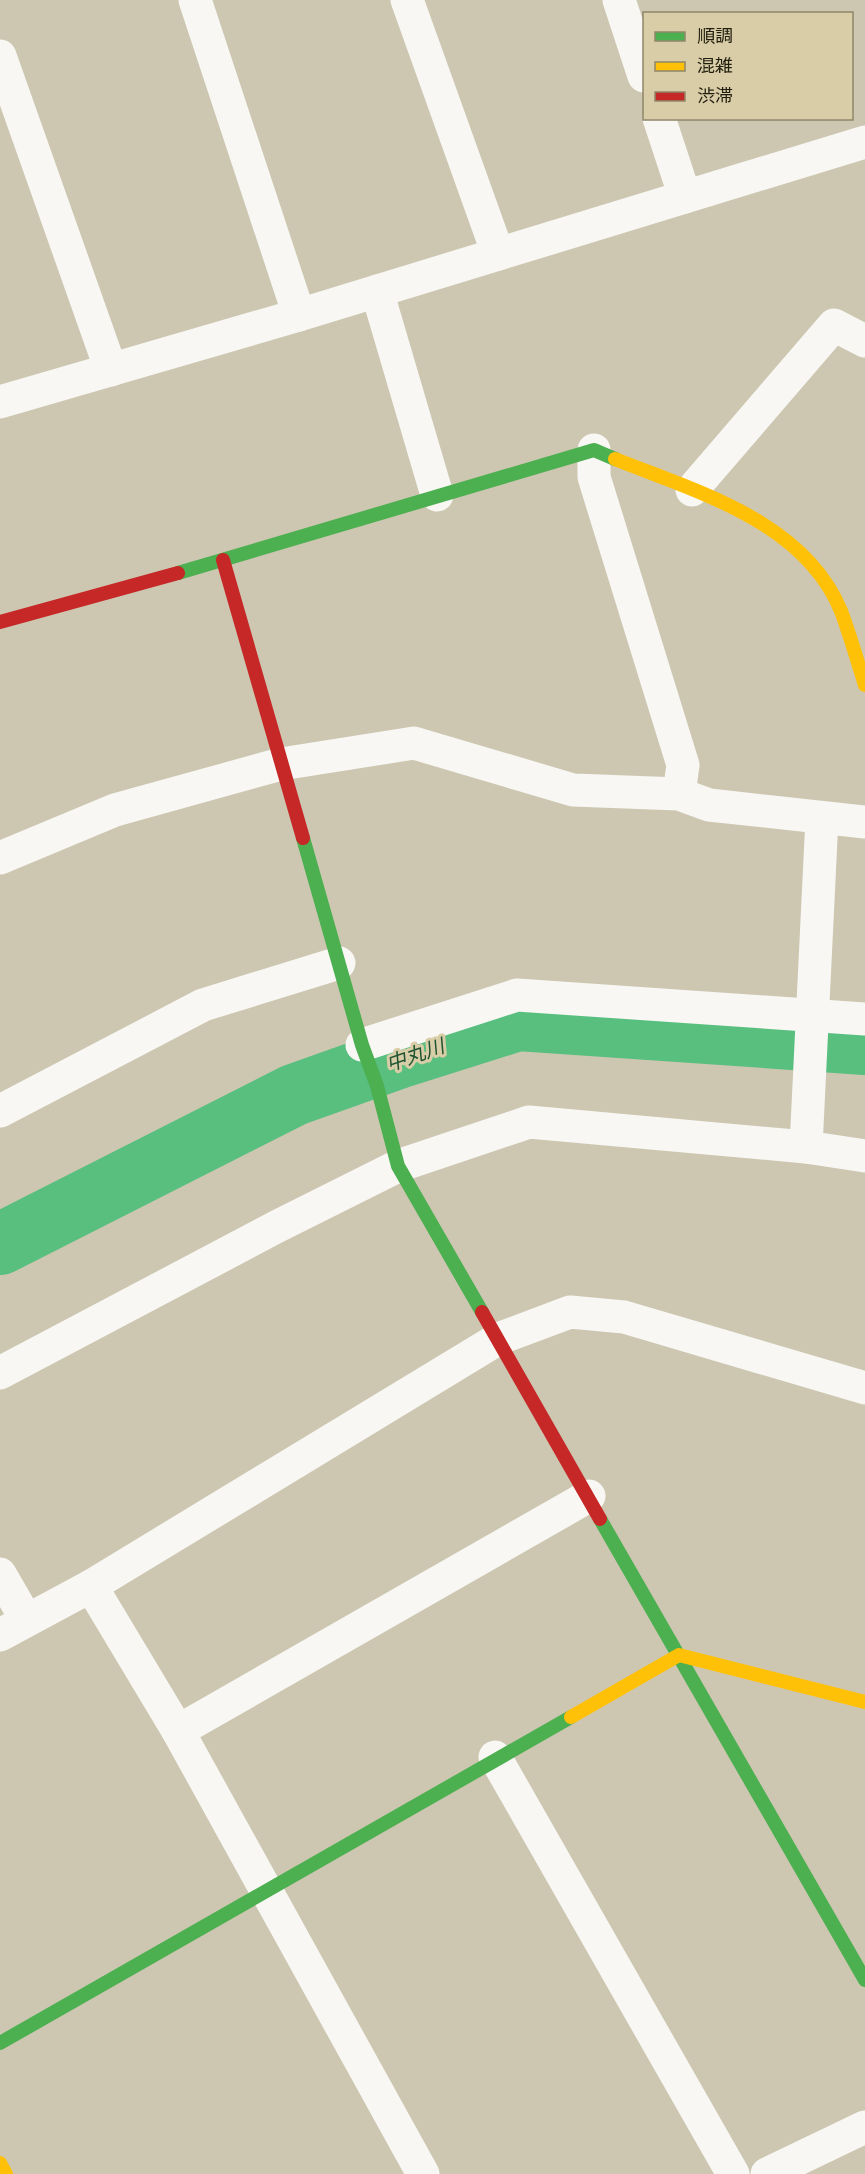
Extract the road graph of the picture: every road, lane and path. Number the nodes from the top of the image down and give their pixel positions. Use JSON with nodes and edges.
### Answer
{"nodes":[{"id":1,"x":195,"y":0,"type":"edge"},
{"id":2,"x":407,"y":0,"type":"edge"},
{"id":3,"x":619,"y":0,"type":"edge"},
{"id":4,"x":0,"y":56,"type":"edge"},
{"id":5,"x":643,"y":70,"type":"edge"},
{"id":6,"x":660,"y":120,"type":"edge"},
{"id":7,"x":865,"y":142,"type":"edge"},
{"id":8,"x":685,"y":197,"type":"junction"},
{"id":9,"x":498,"y":254,"type":"junction"},
{"id":10,"x":377,"y":291,"type":"junction"},
{"id":11,"x":299,"y":315,"type":"junction"},
{"id":12,"x":865,"y":341,"type":"edge"},
{"id":13,"x":111,"y":370,"type":"junction"},
{"id":14,"x":0,"y":402,"type":"edge"},
{"id":15,"x":594,"y":450,"type":"junction"},
{"id":16,"x":692,"y":490,"type":"junction"},
{"id":17,"x":437,"y":495,"type":"junction"},
{"id":18,"x":223,"y":560,"type":"junction"},
{"id":19,"x":0,"y":622,"type":"edge"},
{"id":20,"x":865,"y":685,"type":"edge"},
{"id":21,"x":280,"y":764,"type":"junction"},
{"id":22,"x":679,"y":794,"type":"junction"},
{"id":23,"x":822,"y":818,"type":"junction"},
{"id":24,"x":865,"y":822,"type":"edge"},
{"id":25,"x":0,"y":858,"type":"edge"},
{"id":26,"x":339,"y":963,"type":"junction"},
{"id":27,"x":813,"y":1014,"type":"junction"},
{"id":28,"x":865,"y":1019,"type":"edge"},
{"id":29,"x":364,"y":1050,"type":"junction"},
{"id":30,"x":0,"y":1111,"type":"edge"},
{"id":31,"x":806,"y":1147,"type":"junction"},
{"id":32,"x":865,"y":1156,"type":"edge"},
{"id":33,"x":398,"y":1166,"type":"junction"},
{"id":34,"x":498,"y":1339,"type":"junction"},
{"id":35,"x":0,"y":1373,"type":"edge"},
{"id":36,"x":865,"y":1388,"type":"edge"},
{"id":37,"x":589,"y":1496,"type":"junction"},
{"id":38,"x":0,"y":1574,"type":"edge"},
{"id":39,"x":91,"y":1586,"type":"junction"},
{"id":40,"x":13,"y":1627,"type":"edge"},
{"id":41,"x":679,"y":1655,"type":"junction"},
{"id":42,"x":865,"y":1702,"type":"edge"},
{"id":43,"x":178,"y":1731,"type":"junction"},
{"id":44,"x":495,"y":1757,"type":"junction"},
{"id":45,"x":266,"y":1892,"type":"junction"},
{"id":46,"x":865,"y":1980,"type":"edge"},
{"id":47,"x":0,"y":2043,"type":"edge"},
{"id":48,"x":865,"y":2127,"type":"edge"},
{"id":49,"x":0,"y":2163,"type":"edge"},
{"id":50,"x":6,"y":2174,"type":"edge"},
{"id":51,"x":423,"y":2174,"type":"edge"},
{"id":52,"x":733,"y":2174,"type":"edge"},
{"id":53,"x":766,"y":2174,"type":"edge"}],
"edges":[{"from":1,"to":11,"type":"street"},
{"from":2,"to":9,"type":"street"},
{"from":3,"to":5,"type":"street"},
{"from":4,"to":13,"type":"street"},
{"from":6,"to":8,"type":"street"},
{"from":7,"to":8,"type":"street"},
{"from":8,"to":9,"type":"street"},
{"from":9,"to":10,"type":"street"},
{"from":10,"to":11,"type":"street"},
{"from":10,"to":17,"type":"street"},
{"from":11,"to":13,"type":"street"},
{"from":12,"to":16,"type":"street"},
{"from":13,"to":14,"type":"street"},
{"from":15,"to":16,"type":"street"},
{"from":15,"to":17,"type":"street"},
{"from":15,"to":22,"type":"street"},
{"from":16,"to":20,"type":"street"},
{"from":17,"to":18,"type":"street"},
{"from":18,"to":19,"type":"street"},
{"from":18,"to":21,"type":"street"},
{"from":21,"to":22,"type":"street"},
{"from":21,"to":25,"type":"street"},
{"from":21,"to":26,"type":"street"},
{"from":22,"to":23,"type":"street"},
{"from":23,"to":24,"type":"street"},
{"from":23,"to":27,"type":"street"},
{"from":26,"to":29,"type":"street"},
{"from":26,"to":30,"type":"street"},
{"from":27,"to":28,"type":"street"},
{"from":27,"to":29,"type":"street"},
{"from":27,"to":31,"type":"street"},
{"from":29,"to":33,"type":"street"},
{"from":31,"to":32,"type":"street"},
{"from":31,"to":33,"type":"street"},
{"from":33,"to":34,"type":"street"},
{"from":33,"to":35,"type":"street"},
{"from":34,"to":36,"type":"street"},
{"from":34,"to":37,"type":"street"},
{"from":34,"to":39,"type":"street"},
{"from":37,"to":41,"type":"street"},
{"from":37,"to":43,"type":"street"},
{"from":38,"to":40,"type":"street"},
{"from":39,"to":40,"type":"street"},
{"from":39,"to":43,"type":"street"},
{"from":41,"to":42,"type":"street"},
{"from":41,"to":44,"type":"street"},
{"from":41,"to":46,"type":"street"},
{"from":43,"to":45,"type":"street"},
{"from":44,"to":45,"type":"street"},
{"from":44,"to":52,"type":"street"},
{"from":45,"to":47,"type":"street"},
{"from":45,"to":51,"type":"street"},
{"from":48,"to":53,"type":"street"},
{"from":49,"to":50,"type":"street"}]}
